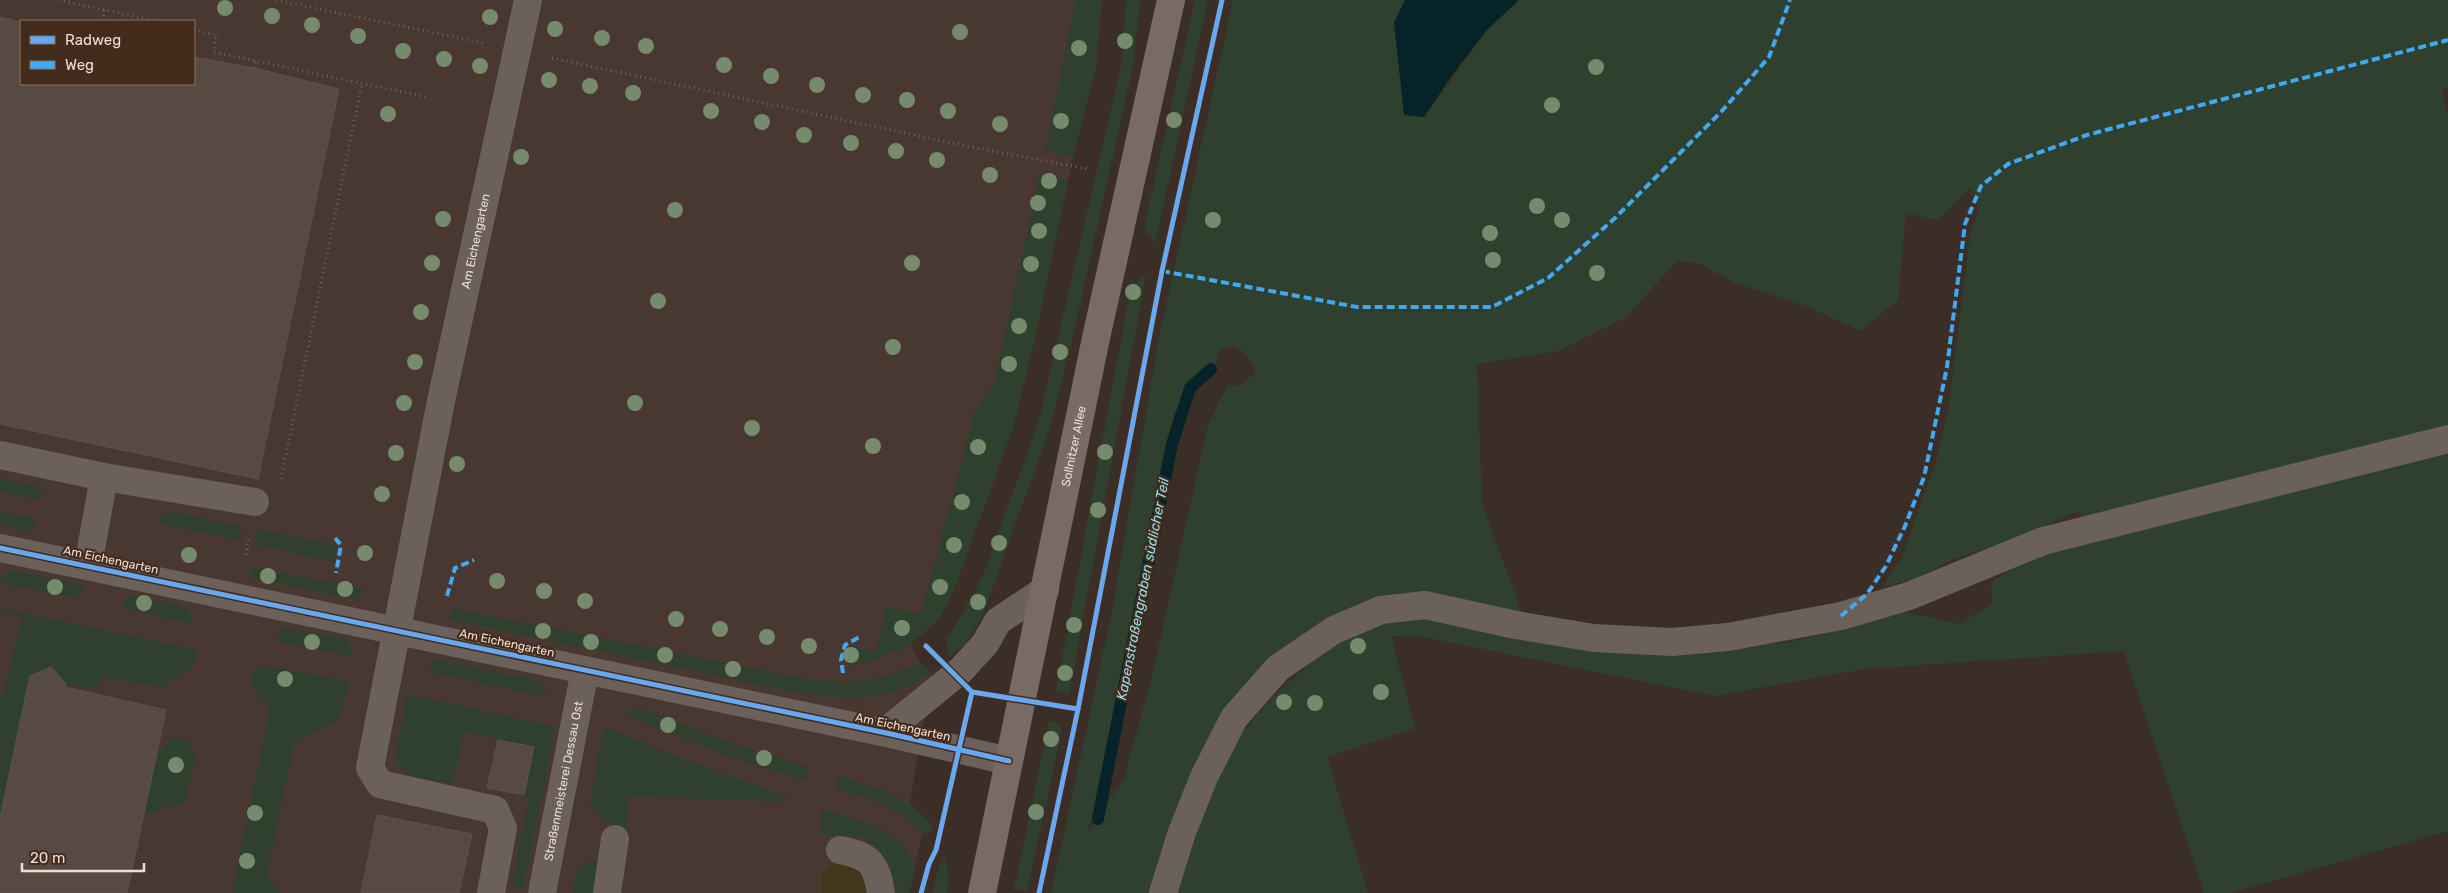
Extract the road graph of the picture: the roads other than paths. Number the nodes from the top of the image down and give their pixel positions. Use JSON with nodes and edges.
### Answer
{"nodes":[{"id":1,"x":528,"y":0,"type":"edge"},
{"id":2,"x":1171,"y":0,"type":"edge"},
{"id":3,"x":2448,"y":440,"type":"edge"},
{"id":4,"x":0,"y":455,"type":"edge"},
{"id":5,"x":104,"y":477,"type":"junction"},
{"id":6,"x":255,"y":502,"type":"road end"},
{"id":7,"x":0,"y":548,"type":"edge"},
{"id":8,"x":88,"y":566,"type":"junction"},
{"id":9,"x":1045,"y":590,"type":"junction"},
{"id":10,"x":396,"y":630,"type":"junction"},
{"id":11,"x":585,"y":670,"type":"junction"},
{"id":12,"x":885,"y":732,"type":"junction"},
{"id":13,"x":1010,"y":760,"type":"junction"},
{"id":14,"x":615,"y":839,"type":"dead end"},
{"id":15,"x":840,"y":850,"type":"dead end"},
{"id":16,"x":491,"y":893,"type":"edge"},
{"id":17,"x":542,"y":893,"type":"edge"},
{"id":18,"x":607,"y":893,"type":"edge"},
{"id":19,"x":881,"y":893,"type":"edge"},
{"id":20,"x":982,"y":893,"type":"edge"},
{"id":21,"x":1163,"y":893,"type":"edge"}],
"edges":[{"from":1,"to":10,"type":"street","name":"Am Eichengarten"},
{"from":2,"to":9,"type":"main road","name":"Sollnitzer Allee"},
{"from":3,"to":21,"type":"street"},
{"from":4,"to":5,"type":"street"},
{"from":5,"to":6,"type":"street"},
{"from":5,"to":8,"type":"street"},
{"from":7,"to":8,"type":"street","name":"Am Eichengarten"},
{"from":8,"to":10,"type":"street","name":"Am Eichengarten"},
{"from":9,"to":12,"type":"street","name":"Am Eichengarten"},
{"from":9,"to":13,"type":"main road","name":"Sollnitzer Allee"},
{"from":10,"to":11,"type":"street","name":"Am Eichengarten"},
{"from":10,"to":16,"type":"street","name":"Am Eichengarten"},
{"from":11,"to":12,"type":"street","name":"Am Eichengarten"},
{"from":11,"to":17,"type":"street","name":"Straßenmeisterei Dessau Ost"},
{"from":12,"to":13,"type":"street","name":"Am Eichengarten"},
{"from":13,"to":20,"type":"main road","name":"Sollnitzer Allee"},
{"from":14,"to":18,"type":"street"},
{"from":15,"to":19,"type":"street"}]}
